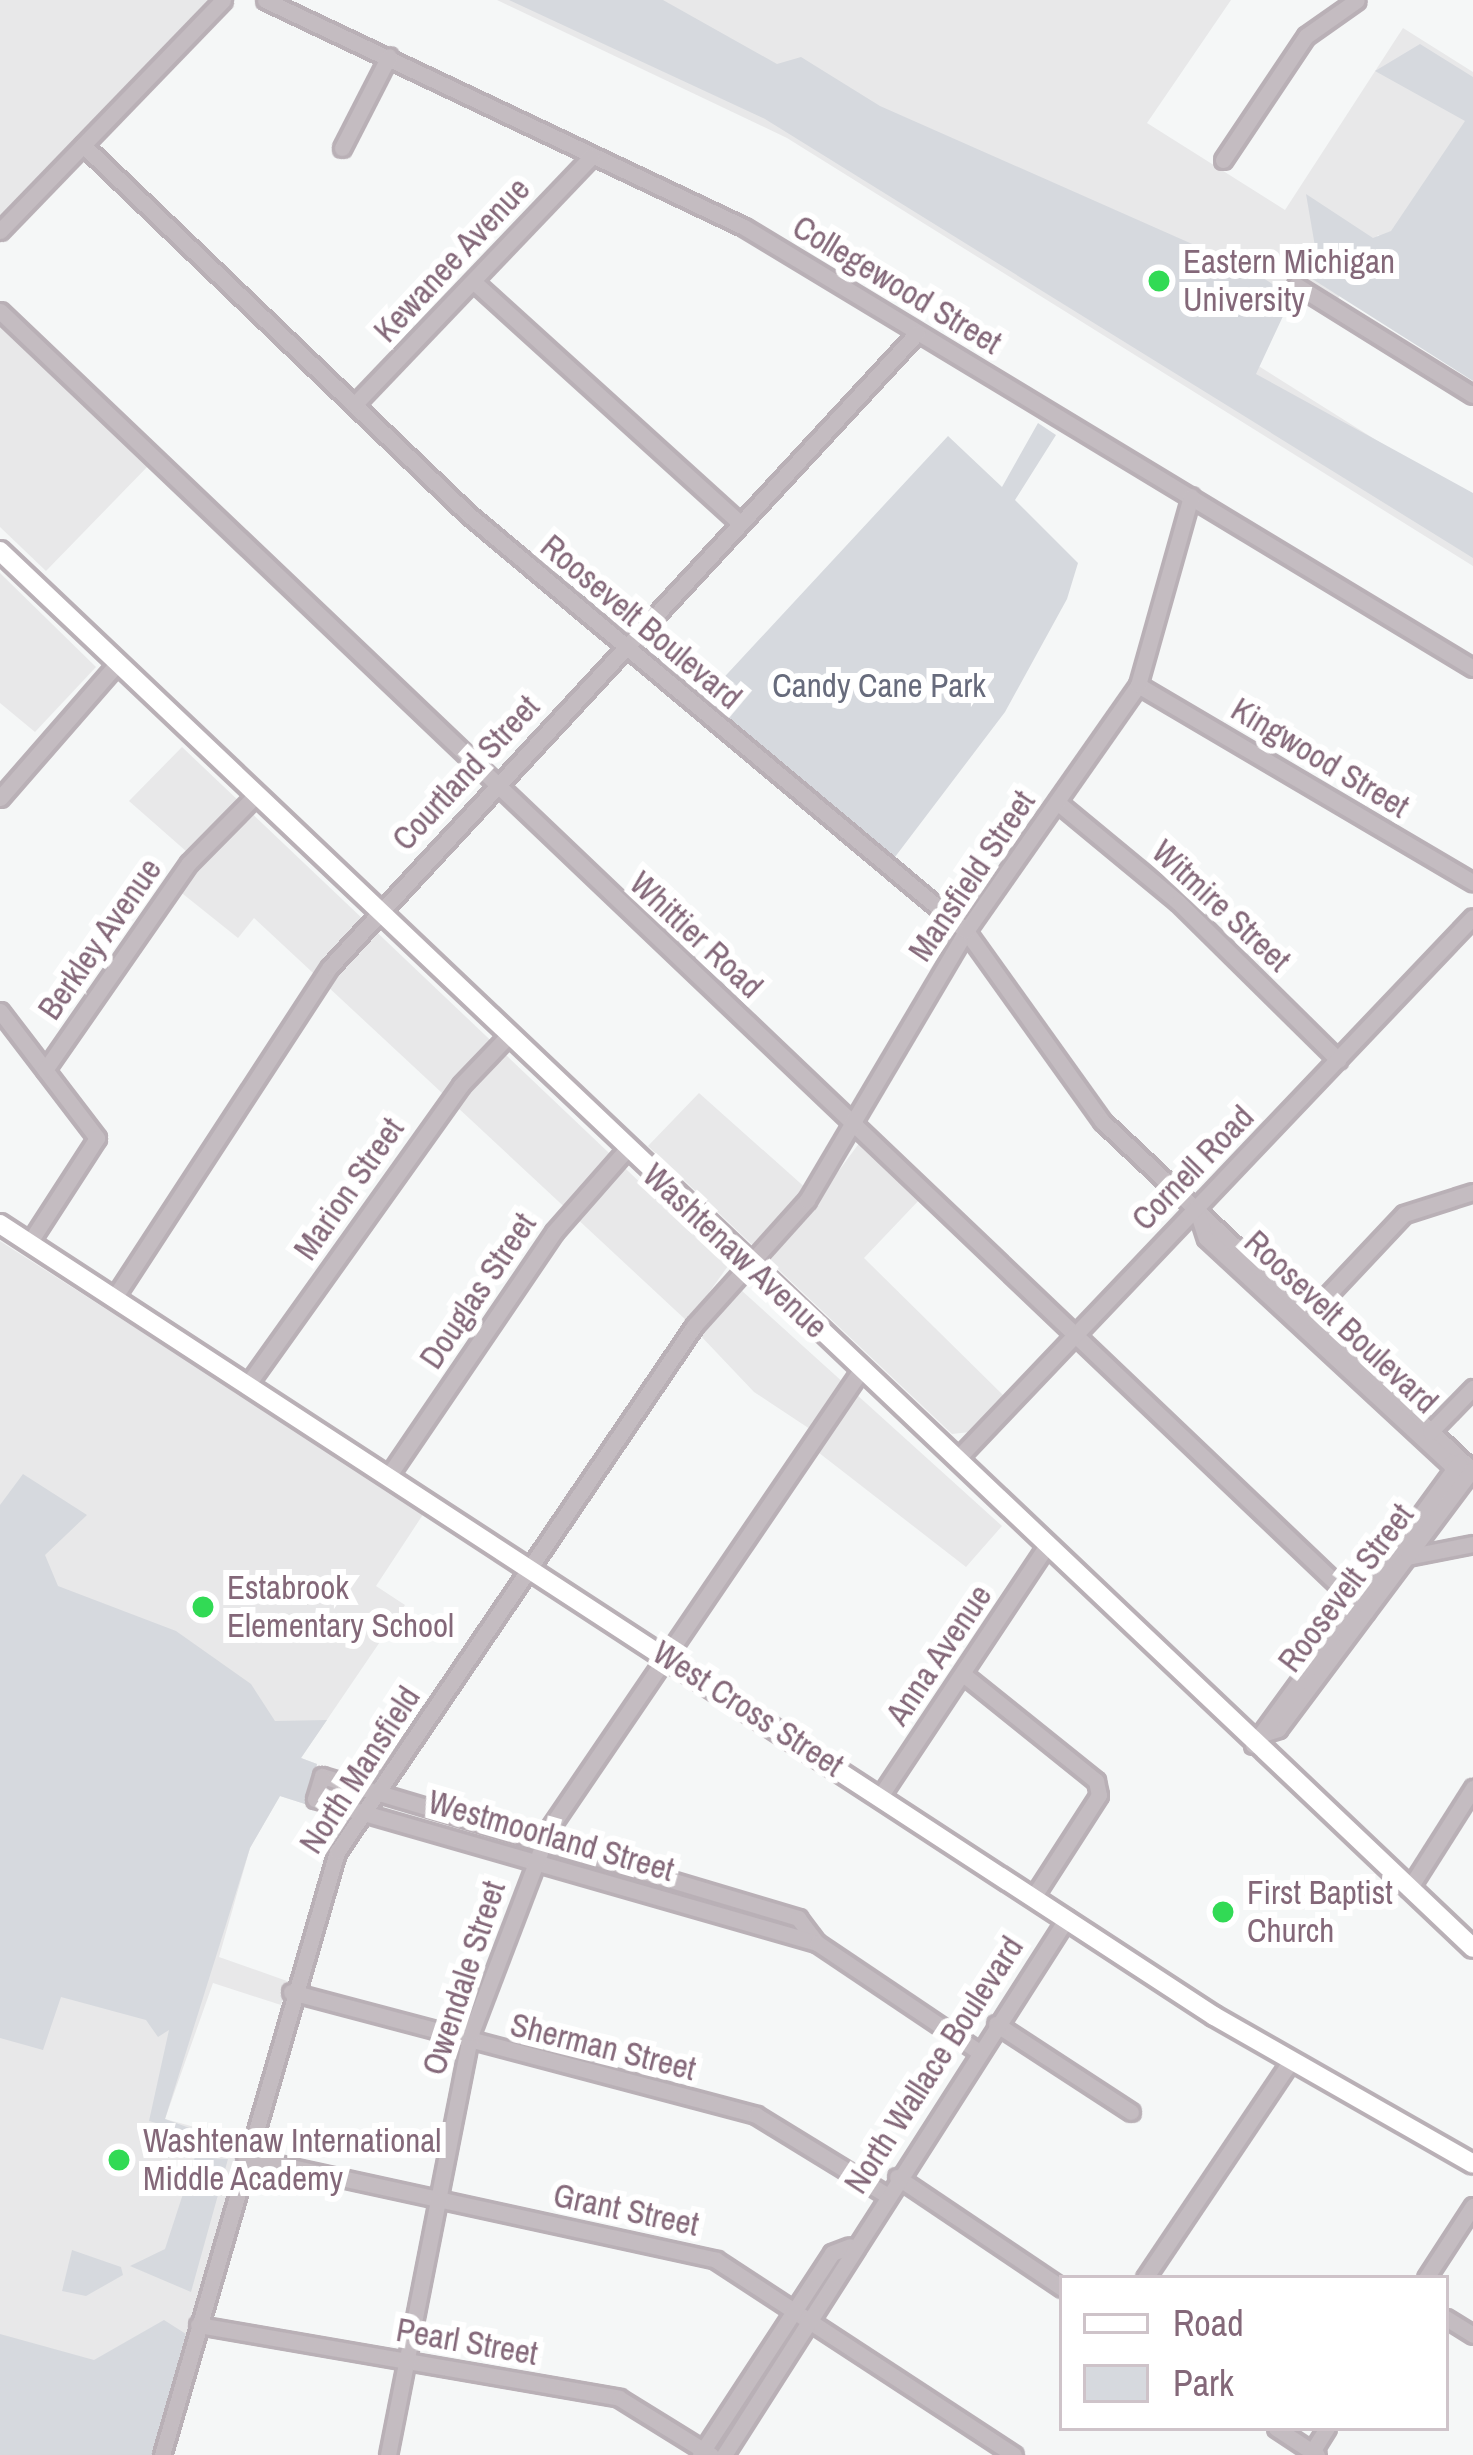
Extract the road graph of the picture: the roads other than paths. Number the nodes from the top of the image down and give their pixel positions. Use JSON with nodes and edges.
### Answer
{"nodes":[{"id":1,"x":223,"y":0,"type":"edge"},
{"id":2,"x":265,"y":0,"type":"edge"},
{"id":3,"x":1357,"y":0,"type":"edge"},
{"id":4,"x":389,"y":56,"type":"junction"},
{"id":5,"x":83,"y":145,"type":"junction"},
{"id":6,"x":342,"y":148,"type":"dead end"},
{"id":7,"x":592,"y":156,"type":"junction"},
{"id":8,"x":1223,"y":160,"type":"dead end"},
{"id":9,"x":0,"y":231,"type":"edge"},
{"id":10,"x":474,"y":282,"type":"junction"},
{"id":11,"x":1296,"y":285,"type":"dead end"},
{"id":12,"x":0,"y":311,"type":"edge"},
{"id":13,"x":917,"y":333,"type":"junction"},
{"id":14,"x":1473,"y":395,"type":"edge"},
{"id":15,"x":355,"y":404,"type":"junction"},
{"id":16,"x":1191,"y":496,"type":"junction"},
{"id":17,"x":740,"y":524,"type":"junction"},
{"id":18,"x":0,"y":551,"type":"edge"},
{"id":19,"x":623,"y":649,"type":"junction"},
{"id":20,"x":117,"y":664,"type":"junction"},
{"id":21,"x":1473,"y":668,"type":"edge"},
{"id":22,"x":1138,"y":685,"type":"junction"},
{"id":23,"x":492,"y":788,"type":"junction"},
{"id":24,"x":255,"y":796,"type":"junction"},
{"id":25,"x":0,"y":798,"type":"edge"},
{"id":26,"x":1057,"y":802,"type":"junction"},
{"id":27,"x":1473,"y":882,"type":"edge"},
{"id":28,"x":377,"y":911,"type":"junction"},
{"id":29,"x":1473,"y":917,"type":"edge"},
{"id":30,"x":965,"y":932,"type":"junction"},
{"id":31,"x":0,"y":1011,"type":"edge"},
{"id":32,"x":508,"y":1036,"type":"junction"},
{"id":33,"x":1338,"y":1060,"type":"junction"},
{"id":34,"x":46,"y":1070,"type":"junction"},
{"id":35,"x":854,"y":1122,"type":"junction"},
{"id":36,"x":627,"y":1149,"type":"junction"},
{"id":37,"x":1473,"y":1192,"type":"edge"},
{"id":38,"x":1195,"y":1208,"type":"junction"},
{"id":39,"x":0,"y":1224,"type":"edge"},
{"id":40,"x":29,"y":1243,"type":"junction"},
{"id":41,"x":751,"y":1265,"type":"junction"},
{"id":42,"x":114,"y":1298,"type":"junction"},
{"id":43,"x":1306,"y":1318,"type":"junction"},
{"id":44,"x":1077,"y":1334,"type":"junction"},
{"id":45,"x":861,"y":1370,"type":"junction"},
{"id":46,"x":248,"y":1384,"type":"junction"},
{"id":47,"x":1473,"y":1388,"type":"edge"},
{"id":48,"x":1429,"y":1433,"type":"junction"},
{"id":49,"x":957,"y":1459,"type":"junction"},
{"id":50,"x":1468,"y":1467,"type":"edge"},
{"id":51,"x":388,"y":1475,"type":"junction"},
{"id":52,"x":1473,"y":1544,"type":"edge"},
{"id":53,"x":1046,"y":1546,"type":"junction"},
{"id":54,"x":1401,"y":1553,"type":"junction"},
{"id":55,"x":530,"y":1568,"type":"junction"},
{"id":56,"x":1360,"y":1606,"type":"junction"},
{"id":57,"x":664,"y":1654,"type":"junction"},
{"id":58,"x":963,"y":1674,"type":"junction"},
{"id":59,"x":1258,"y":1739,"type":"junction"},
{"id":60,"x":1473,"y":1787,"type":"edge"},
{"id":61,"x":378,"y":1792,"type":"junction"},
{"id":62,"x":881,"y":1795,"type":"junction"},
{"id":63,"x":364,"y":1813,"type":"junction"},
{"id":64,"x":543,"y":1842,"type":"junction"},
{"id":65,"x":534,"y":1863,"type":"junction"},
{"id":66,"x":1408,"y":1889,"type":"junction"},
{"id":67,"x":1034,"y":1896,"type":"junction"},
{"id":68,"x":1067,"y":1918,"type":"junction"},
{"id":69,"x":817,"y":1943,"type":"junction"},
{"id":70,"x":1473,"y":1948,"type":"edge"},
{"id":71,"x":291,"y":1992,"type":"junction"},
{"id":72,"x":996,"y":2024,"type":"junction"},
{"id":73,"x":469,"y":2045,"type":"junction"},
{"id":74,"x":978,"y":2051,"type":"junction"},
{"id":75,"x":1289,"y":2064,"type":"junction"},
{"id":76,"x":1131,"y":2112,"type":"dead end"},
{"id":77,"x":245,"y":2157,"type":"junction"},
{"id":78,"x":1473,"y":2164,"type":"edge"},
{"id":79,"x":897,"y":2177,"type":"junction"},
{"id":80,"x":885,"y":2194,"type":"junction"},
{"id":81,"x":433,"y":2199,"type":"junction"},
{"id":82,"x":1473,"y":2206,"type":"edge"},
{"id":83,"x":850,"y":2246,"type":"junction"},
{"id":84,"x":1147,"y":2275,"type":"edge"},
{"id":85,"x":1428,"y":2275,"type":"edge"},
{"id":86,"x":1059,"y":2286,"type":"edge"},
{"id":87,"x":794,"y":2312,"type":"junction"},
{"id":88,"x":812,"y":2323,"type":"junction"},
{"id":89,"x":198,"y":2325,"type":"junction"},
{"id":90,"x":404,"y":2362,"type":"junction"},
{"id":91,"x":1280,"y":2431,"type":"edge"},
{"id":92,"x":705,"y":2453,"type":"edge"},
{"id":93,"x":1313,"y":2454,"type":"edge"},
{"id":94,"x":162,"y":2455,"type":"edge"},
{"id":95,"x":388,"y":2455,"type":"edge"},
{"id":96,"x":724,"y":2455,"type":"edge"},
{"id":97,"x":1014,"y":2455,"type":"edge"}],
"edges":[{"from":1,"to":5,"type":"street"},
{"from":2,"to":4,"type":"street","name":"Collegewood Street"},
{"from":3,"to":8,"type":"street"},
{"from":4,"to":6,"type":"street"},
{"from":4,"to":7,"type":"street","name":"Collegewood Street"},
{"from":5,"to":9,"type":"street"},
{"from":5,"to":15,"type":"street","name":"Roosevelt Boulevard"},
{"from":7,"to":10,"type":"street","name":"Kewanee Avenue"},
{"from":7,"to":13,"type":"street","name":"Collegewood Street"},
{"from":10,"to":15,"type":"street","name":"Kewanee Avenue"},
{"from":10,"to":17,"type":"street"},
{"from":11,"to":14,"type":"street"},
{"from":12,"to":23,"type":"street","name":"Whittier Road"},
{"from":13,"to":16,"type":"street","name":"Collegewood Street"},
{"from":13,"to":17,"type":"street","name":"Courtland Street"},
{"from":15,"to":19,"type":"street","name":"Roosevelt Boulevard"},
{"from":16,"to":21,"type":"street","name":"Collegewood Street"},
{"from":16,"to":22,"type":"street","name":"Mansfield Street"},
{"from":17,"to":19,"type":"street","name":"Courtland Street"},
{"from":18,"to":20,"type":"main road","name":"Washtenaw Avenue"},
{"from":19,"to":23,"type":"street","name":"Courtland Street"},
{"from":19,"to":30,"type":"street","name":"Roosevelt Boulevard"},
{"from":20,"to":24,"type":"main road","name":"Washtenaw Avenue"},
{"from":20,"to":25,"type":"street"},
{"from":22,"to":26,"type":"street","name":"Mansfield Street"},
{"from":22,"to":27,"type":"street","name":"Kingwood Street"},
{"from":23,"to":28,"type":"street","name":"Courtland Street"},
{"from":23,"to":35,"type":"street","name":"Whittier Road"},
{"from":24,"to":28,"type":"main road","name":"Washtenaw Avenue"},
{"from":24,"to":34,"type":"street","name":"Berkley Avenue"},
{"from":26,"to":30,"type":"street","name":"Mansfield Street"},
{"from":26,"to":33,"type":"street","name":"Witmire Street"},
{"from":28,"to":32,"type":"main road","name":"Washtenaw Avenue"},
{"from":28,"to":42,"type":"street","name":"Courtland Street"},
{"from":29,"to":33,"type":"street","name":"Cornell Road"},
{"from":30,"to":35,"type":"street","name":"Mansfield Street"},
{"from":30,"to":38,"type":"street","name":"Roosevelt Boulevard"},
{"from":31,"to":34,"type":"street"},
{"from":32,"to":36,"type":"main road","name":"Washtenaw Avenue"},
{"from":32,"to":46,"type":"street","name":"Marion Street"},
{"from":33,"to":38,"type":"street","name":"Cornell Road"},
{"from":34,"to":40,"type":"street","name":"Berkley Avenue"},
{"from":35,"to":41,"type":"street","name":"Mansfield Street"},
{"from":35,"to":44,"type":"street","name":"Whittier Road"},
{"from":36,"to":41,"type":"main road","name":"Washtenaw Avenue"},
{"from":36,"to":51,"type":"street","name":"Douglas Street"},
{"from":37,"to":43,"type":"street"},
{"from":38,"to":43,"type":"street","name":"Roosevelt Boulevard"},
{"from":38,"to":44,"type":"street","name":"Cornell Road"},
{"from":39,"to":40,"type":"main road","name":"West Cross Street"},
{"from":40,"to":42,"type":"main road","name":"West Cross Street"},
{"from":41,"to":45,"type":"main road","name":"Washtenaw Avenue"},
{"from":41,"to":55,"type":"street","name":"North Mansfield"},
{"from":42,"to":46,"type":"main road","name":"West Cross Street"},
{"from":43,"to":48,"type":"street","name":"Roosevelt Boulevard"},
{"from":44,"to":49,"type":"street","name":"Cornell Road"},
{"from":44,"to":56,"type":"street","name":"Whittier Road"},
{"from":45,"to":49,"type":"main road","name":"Washtenaw Avenue"},
{"from":45,"to":57,"type":"street","name":"Owendale Street"},
{"from":46,"to":51,"type":"main road","name":"West Cross Street"},
{"from":47,"to":48,"type":"street"},
{"from":48,"to":50,"type":"street","name":"Roosevelt Boulevard"},
{"from":49,"to":53,"type":"main road","name":"Washtenaw Avenue"},
{"from":50,"to":54,"type":"street","name":"Roosevelt Street"},
{"from":51,"to":55,"type":"main road","name":"West Cross Street"},
{"from":52,"to":54,"type":"street"},
{"from":53,"to":58,"type":"street","name":"Anna Avenue"},
{"from":53,"to":59,"type":"main road","name":"Washtenaw Avenue"},
{"from":54,"to":56,"type":"street","name":"Roosevelt Street"},
{"from":55,"to":57,"type":"main road","name":"West Cross Street"},
{"from":55,"to":61,"type":"street","name":"North Mansfield"},
{"from":56,"to":59,"type":"street","name":"Roosevelt Street"},
{"from":57,"to":62,"type":"main road","name":"West Cross Street"},
{"from":57,"to":64,"type":"street","name":"Owendale Street"},
{"from":58,"to":62,"type":"street","name":"Anna Avenue"},
{"from":58,"to":67,"type":"street"},
{"from":59,"to":66,"type":"main road","name":"Washtenaw Avenue"},
{"from":60,"to":66,"type":"street"},
{"from":61,"to":63,"type":"street","name":"North Mansfield"},
{"from":61,"to":63,"type":"street","name":"Westmoorland Street"},
{"from":61,"to":64,"type":"street","name":"Westmoorland Street"},
{"from":62,"to":67,"type":"main road","name":"West Cross Street"},
{"from":63,"to":65,"type":"street","name":"Westmoorland Street"},
{"from":63,"to":71,"type":"street","name":"North Mansfield"},
{"from":64,"to":65,"type":"street","name":"Owendale Street"},
{"from":64,"to":69,"type":"street","name":"Westmoorland Street"},
{"from":65,"to":69,"type":"street","name":"Westmoorland Street"},
{"from":65,"to":73,"type":"street","name":"Owendale Street"},
{"from":66,"to":70,"type":"main road","name":"Washtenaw Avenue"},
{"from":67,"to":68,"type":"main road","name":"West Cross Street"},
{"from":68,"to":72,"type":"street","name":"North Wallace Boulevard"},
{"from":68,"to":75,"type":"main road","name":"West Cross Street"},
{"from":69,"to":74,"type":"street","name":"Westmoorland Street"},
{"from":71,"to":73,"type":"street","name":"Sherman Street"},
{"from":71,"to":77,"type":"street","name":"North Mansfield"},
{"from":72,"to":74,"type":"street","name":"North Wallace Boulevard"},
{"from":72,"to":76,"type":"street"},
{"from":73,"to":80,"type":"street","name":"Sherman Street"},
{"from":73,"to":81,"type":"street","name":"Owendale Street"},
{"from":74,"to":79,"type":"street","name":"North Wallace Boulevard"},
{"from":75,"to":78,"type":"main road","name":"West Cross Street"},
{"from":75,"to":84,"type":"street"},
{"from":77,"to":81,"type":"street","name":"Grant Street"},
{"from":77,"to":89,"type":"street","name":"North Mansfield"},
{"from":79,"to":80,"type":"street","name":"North Wallace Boulevard"},
{"from":79,"to":86,"type":"street"},
{"from":80,"to":83,"type":"street","name":"North Wallace Boulevard"},
{"from":81,"to":87,"type":"street","name":"Grant Street"},
{"from":81,"to":90,"type":"street","name":"Owendale Street"},
{"from":82,"to":85,"type":"street"},
{"from":83,"to":87,"type":"street","name":"North Wallace Boulevard"},
{"from":83,"to":88,"type":"street","name":"North Wallace Boulevard"},
{"from":87,"to":88,"type":"street","name":"Grant Street"},
{"from":87,"to":92,"type":"street","name":"North Wallace Boulevard"},
{"from":88,"to":96,"type":"street","name":"North Wallace Boulevard"},
{"from":88,"to":97,"type":"street","name":"Grant Street"},
{"from":89,"to":90,"type":"street","name":"Pearl Street"},
{"from":89,"to":94,"type":"street","name":"North Mansfield"},
{"from":90,"to":92,"type":"street","name":"Pearl Street"},
{"from":90,"to":95,"type":"street","name":"Owendale Street"},
{"from":91,"to":93,"type":"street"}]}
